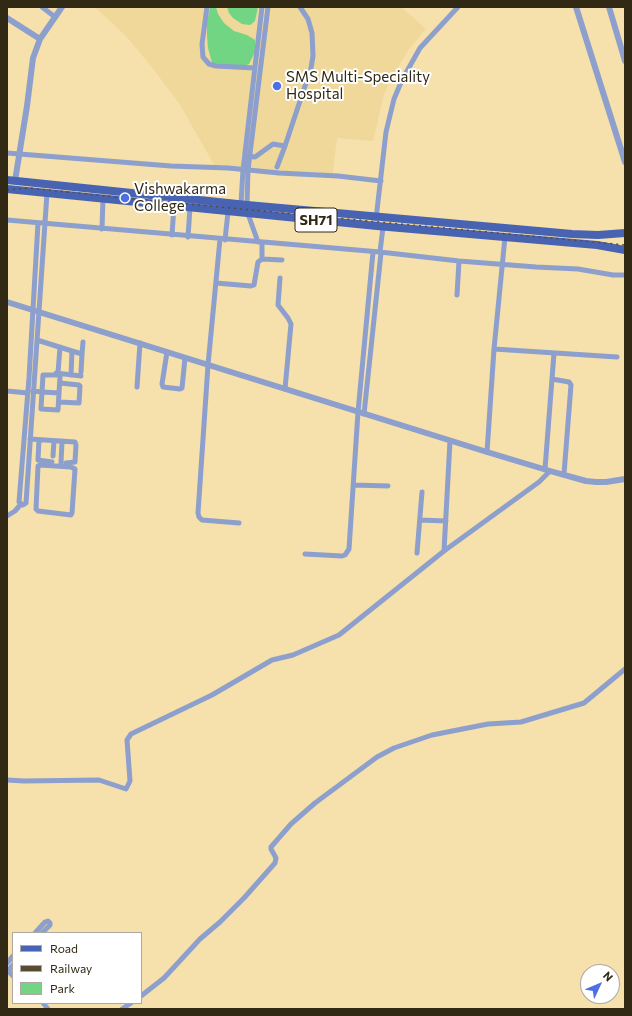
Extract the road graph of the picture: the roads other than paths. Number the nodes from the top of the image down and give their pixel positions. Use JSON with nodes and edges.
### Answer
{"nodes":[{"id":1,"x":42,"y":7,"type":"edge"},
{"id":2,"x":62,"y":7,"type":"edge"},
{"id":3,"x":207,"y":7,"type":"edge"},
{"id":4,"x":262,"y":7,"type":"edge"},
{"id":5,"x":268,"y":7,"type":"edge"},
{"id":6,"x":300,"y":7,"type":"edge"},
{"id":7,"x":458,"y":7,"type":"edge"},
{"id":8,"x":576,"y":7,"type":"edge"},
{"id":9,"x":609,"y":7,"type":"edge"},
{"id":10,"x":55,"y":17,"type":"junction"},
{"id":11,"x":7,"y":18,"type":"edge"},
{"id":12,"x":259,"y":29,"type":"junction"},
{"id":13,"x":266,"y":30,"type":"junction"},
{"id":14,"x":40,"y":39,"type":"junction"},
{"id":15,"x":625,"y":62,"type":"edge"},
{"id":16,"x":255,"y":68,"type":"junction"},
{"id":17,"x":284,"y":146,"type":"junction"},
{"id":18,"x":7,"y":153,"type":"edge"},
{"id":19,"x":19,"y":154,"type":"junction"},
{"id":20,"x":247,"y":156,"type":"junction"},
{"id":21,"x":625,"y":162,"type":"edge"},
{"id":22,"x":277,"y":167,"type":"dead end"},
{"id":23,"x":245,"y":170,"type":"junction"},
{"id":24,"x":11,"y":181,"type":"edge"},
{"id":25,"x":381,"y":181,"type":"junction"},
{"id":26,"x":7,"y":189,"type":"edge"},
{"id":27,"x":47,"y":193,"type":"junction"},
{"id":28,"x":103,"y":199,"type":"junction"},
{"id":29,"x":244,"y":204,"type":"junction"},
{"id":30,"x":174,"y":206,"type":"junction"},
{"id":31,"x":190,"y":208,"type":"junction"},
{"id":32,"x":228,"y":212,"type":"junction"},
{"id":33,"x":248,"y":214,"type":"junction"},
{"id":34,"x":376,"y":216,"type":"junction"},
{"id":35,"x":7,"y":220,"type":"edge"},
{"id":36,"x":38,"y":223,"type":"junction"},
{"id":37,"x":45,"y":224,"type":"junction"},
{"id":38,"x":380,"y":226,"type":"junction"},
{"id":39,"x":102,"y":229,"type":"junction"},
{"id":40,"x":625,"y":233,"type":"edge"},
{"id":41,"x":172,"y":235,"type":"junction"},
{"id":42,"x":188,"y":236,"type":"junction"},
{"id":43,"x":505,"y":237,"type":"junction"},
{"id":44,"x":223,"y":239,"type":"junction"},
{"id":45,"x":260,"y":242,"type":"junction"},
{"id":46,"x":625,"y":250,"type":"edge"},
{"id":47,"x":373,"y":252,"type":"junction"},
{"id":48,"x":380,"y":253,"type":"junction"},
{"id":49,"x":262,"y":259,"type":"junction"},
{"id":50,"x":282,"y":260,"type":"dead end"},
{"id":51,"x":459,"y":261,"type":"junction"},
{"id":52,"x":502,"y":265,"type":"junction"},
{"id":53,"x":625,"y":275,"type":"edge"},
{"id":54,"x":280,"y":278,"type":"dead end"},
{"id":55,"x":216,"y":283,"type":"junction"},
{"id":56,"x":457,"y":295,"type":"dead end"},
{"id":57,"x":7,"y":302,"type":"edge"},
{"id":58,"x":36,"y":311,"type":"junction"},
{"id":59,"x":37,"y":340,"type":"junction"},
{"id":60,"x":83,"y":342,"type":"dead end"},
{"id":61,"x":140,"y":343,"type":"junction"},
{"id":62,"x":60,"y":347,"type":"junction"},
{"id":63,"x":494,"y":349,"type":"junction"},
{"id":64,"x":72,"y":352,"type":"junction"},
{"id":65,"x":166,"y":352,"type":"junction"},
{"id":66,"x":554,"y":353,"type":"junction"},
{"id":67,"x":82,"y":354,"type":"junction"},
{"id":68,"x":185,"y":358,"type":"junction"},
{"id":69,"x":617,"y":358,"type":"dead end"},
{"id":70,"x":208,"y":365,"type":"junction"},
{"id":71,"x":47,"y":372,"type":"dead end"},
{"id":72,"x":58,"y":373,"type":"junction"},
{"id":73,"x":72,"y":375,"type":"junction"},
{"id":74,"x":552,"y":379,"type":"junction"},
{"id":75,"x":60,"y":384,"type":"junction"},
{"id":76,"x":137,"y":387,"type":"dead end"},
{"id":77,"x":285,"y":389,"type":"junction"},
{"id":78,"x":7,"y":391,"type":"edge"},
{"id":79,"x":30,"y":392,"type":"junction"},
{"id":80,"x":42,"y":392,"type":"junction"},
{"id":81,"x":59,"y":393,"type":"junction"},
{"id":82,"x":58,"y":402,"type":"junction"},
{"id":83,"x":361,"y":413,"type":"junction"},
{"id":84,"x":30,"y":439,"type":"junction"},
{"id":85,"x":39,"y":440,"type":"junction"},
{"id":86,"x":54,"y":441,"type":"junction"},
{"id":87,"x":62,"y":441,"type":"junction"},
{"id":88,"x":450,"y":441,"type":"junction"},
{"id":89,"x":487,"y":452,"type":"junction"},
{"id":90,"x":29,"y":455,"type":"junction"},
{"id":91,"x":38,"y":456,"type":"junction"},
{"id":92,"x":53,"y":456,"type":"dead end"},
{"id":93,"x":61,"y":463,"type":"junction"},
{"id":94,"x":548,"y":470,"type":"junction"},
{"id":95,"x":564,"y":474,"type":"junction"},
{"id":96,"x":625,"y":480,"type":"edge"},
{"id":97,"x":354,"y":485,"type":"junction"},
{"id":98,"x":388,"y":486,"type":"dead end"},
{"id":99,"x":27,"y":488,"type":"junction"},
{"id":100,"x":37,"y":488,"type":"junction"},
{"id":101,"x":422,"y":492,"type":"dead end"},
{"id":102,"x":21,"y":504,"type":"junction"},
{"id":103,"x":7,"y":516,"type":"edge"},
{"id":104,"x":420,"y":520,"type":"junction"},
{"id":105,"x":446,"y":521,"type":"junction"},
{"id":106,"x":239,"y":523,"type":"dead end"},
{"id":107,"x":444,"y":551,"type":"junction"},
{"id":108,"x":305,"y":554,"type":"dead end"},
{"id":109,"x":418,"y":554,"type":"dead end"},
{"id":110,"x":625,"y":669,"type":"edge"},
{"id":111,"x":7,"y":780,"type":"edge"},
{"id":112,"x":36,"y":932,"type":"edge"},
{"id":113,"x":43,"y":932,"type":"edge"},
{"id":114,"x":142,"y":995,"type":"edge"}],
"edges":[{"from":1,"to":10,"type":"street"},
{"from":2,"to":10,"type":"street"},
{"from":3,"to":16,"type":"street"},
{"from":4,"to":12,"type":"street"},
{"from":5,"to":13,"type":"street"},
{"from":6,"to":17,"type":"street"},
{"from":7,"to":25,"type":"street"},
{"from":8,"to":21,"type":"street"},
{"from":9,"to":15,"type":"street"},
{"from":10,"to":14,"type":"street"},
{"from":11,"to":14,"type":"street"},
{"from":12,"to":13,"type":"street"},
{"from":12,"to":16,"type":"street"},
{"from":13,"to":20,"type":"street"},
{"from":14,"to":19,"type":"street"},
{"from":16,"to":20,"type":"street"},
{"from":17,"to":20,"type":"street"},
{"from":17,"to":22,"type":"street"},
{"from":18,"to":19,"type":"street"},
{"from":19,"to":23,"type":"street"},
{"from":19,"to":24,"type":"street"},
{"from":20,"to":23,"type":"street"},
{"from":23,"to":25,"type":"street"},
{"from":23,"to":29,"type":"street"},
{"from":24,"to":29,"type":"main road","number":"SH71"},
{"from":25,"to":34,"type":"street"},
{"from":26,"to":27,"type":"main road","number":"SH71"},
{"from":27,"to":28,"type":"main road","number":"SH71"},
{"from":27,"to":37,"type":"street"},
{"from":28,"to":30,"type":"main road","number":"SH71"},
{"from":28,"to":39,"type":"street"},
{"from":29,"to":34,"type":"main road","number":"SH71"},
{"from":30,"to":31,"type":"main road","number":"SH71"},
{"from":30,"to":41,"type":"street"},
{"from":31,"to":32,"type":"main road","number":"SH71"},
{"from":31,"to":42,"type":"street"},
{"from":32,"to":33,"type":"main road","number":"SH71"},
{"from":32,"to":44,"type":"street"},
{"from":33,"to":38,"type":"main road","number":"SH71"},
{"from":33,"to":45,"type":"street"},
{"from":34,"to":38,"type":"street"},
{"from":34,"to":40,"type":"main road","number":"SH71"},
{"from":35,"to":36,"type":"street"},
{"from":36,"to":37,"type":"street"},
{"from":36,"to":58,"type":"street"},
{"from":37,"to":39,"type":"street"},
{"from":37,"to":58,"type":"street"},
{"from":38,"to":43,"type":"main road","number":"SH71"},
{"from":38,"to":48,"type":"street"},
{"from":39,"to":41,"type":"street"},
{"from":41,"to":42,"type":"street"},
{"from":42,"to":44,"type":"street"},
{"from":43,"to":46,"type":"main road","number":"SH71"},
{"from":43,"to":52,"type":"street"},
{"from":44,"to":45,"type":"street"},
{"from":44,"to":55,"type":"street"},
{"from":45,"to":47,"type":"street"},
{"from":45,"to":49,"type":"street"},
{"from":47,"to":48,"type":"street"},
{"from":47,"to":83,"type":"street"},
{"from":48,"to":51,"type":"street"},
{"from":48,"to":83,"type":"street"},
{"from":49,"to":50,"type":"street"},
{"from":49,"to":55,"type":"street"},
{"from":51,"to":52,"type":"street"},
{"from":51,"to":56,"type":"street"},
{"from":52,"to":53,"type":"street"},
{"from":52,"to":63,"type":"street"},
{"from":54,"to":77,"type":"street"},
{"from":55,"to":70,"type":"street"},
{"from":57,"to":58,"type":"street"},
{"from":58,"to":59,"type":"street"},
{"from":58,"to":61,"type":"street"},
{"from":58,"to":79,"type":"street"},
{"from":59,"to":62,"type":"street"},
{"from":59,"to":79,"type":"street"},
{"from":60,"to":67,"type":"street"},
{"from":61,"to":65,"type":"street"},
{"from":61,"to":76,"type":"street"},
{"from":62,"to":64,"type":"street"},
{"from":62,"to":72,"type":"street"},
{"from":63,"to":66,"type":"street"},
{"from":63,"to":89,"type":"street"},
{"from":64,"to":67,"type":"street"},
{"from":64,"to":73,"type":"street"},
{"from":65,"to":68,"type":"street"},
{"from":65,"to":68,"type":"street"},
{"from":66,"to":69,"type":"street"},
{"from":66,"to":74,"type":"street"},
{"from":67,"to":73,"type":"street"},
{"from":68,"to":70,"type":"street"},
{"from":70,"to":77,"type":"street"},
{"from":70,"to":106,"type":"street"},
{"from":71,"to":72,"type":"street"},
{"from":72,"to":73,"type":"street"},
{"from":74,"to":94,"type":"street"},
{"from":74,"to":95,"type":"street"},
{"from":75,"to":80,"type":"street"},
{"from":75,"to":81,"type":"street"},
{"from":75,"to":82,"type":"street"},
{"from":77,"to":83,"type":"street"},
{"from":78,"to":79,"type":"street"},
{"from":79,"to":80,"type":"street"},
{"from":79,"to":84,"type":"street"},
{"from":79,"to":102,"type":"street"},
{"from":80,"to":81,"type":"street"},
{"from":80,"to":82,"type":"street"},
{"from":81,"to":82,"type":"street"},
{"from":83,"to":88,"type":"street"},
{"from":83,"to":97,"type":"street"},
{"from":84,"to":85,"type":"street"},
{"from":84,"to":90,"type":"street"},
{"from":85,"to":86,"type":"street"},
{"from":85,"to":91,"type":"street"},
{"from":86,"to":87,"type":"street"},
{"from":86,"to":92,"type":"street"},
{"from":87,"to":93,"type":"street"},
{"from":87,"to":93,"type":"street"},
{"from":88,"to":89,"type":"street"},
{"from":88,"to":105,"type":"street"},
{"from":89,"to":94,"type":"street"},
{"from":90,"to":91,"type":"street"},
{"from":90,"to":99,"type":"street"},
{"from":91,"to":93,"type":"street"},
{"from":94,"to":95,"type":"street"},
{"from":94,"to":107,"type":"street"},
{"from":95,"to":96,"type":"street"},
{"from":97,"to":98,"type":"street"},
{"from":97,"to":108,"type":"street"},
{"from":99,"to":100,"type":"street"},
{"from":99,"to":102,"type":"street"},
{"from":100,"to":100,"type":"street"},
{"from":101,"to":104,"type":"street"},
{"from":102,"to":103,"type":"street"},
{"from":104,"to":105,"type":"street"},
{"from":104,"to":109,"type":"street"},
{"from":105,"to":107,"type":"street"},
{"from":107,"to":111,"type":"street"},
{"from":110,"to":114,"type":"street"},
{"from":112,"to":113,"type":"street"}]}
